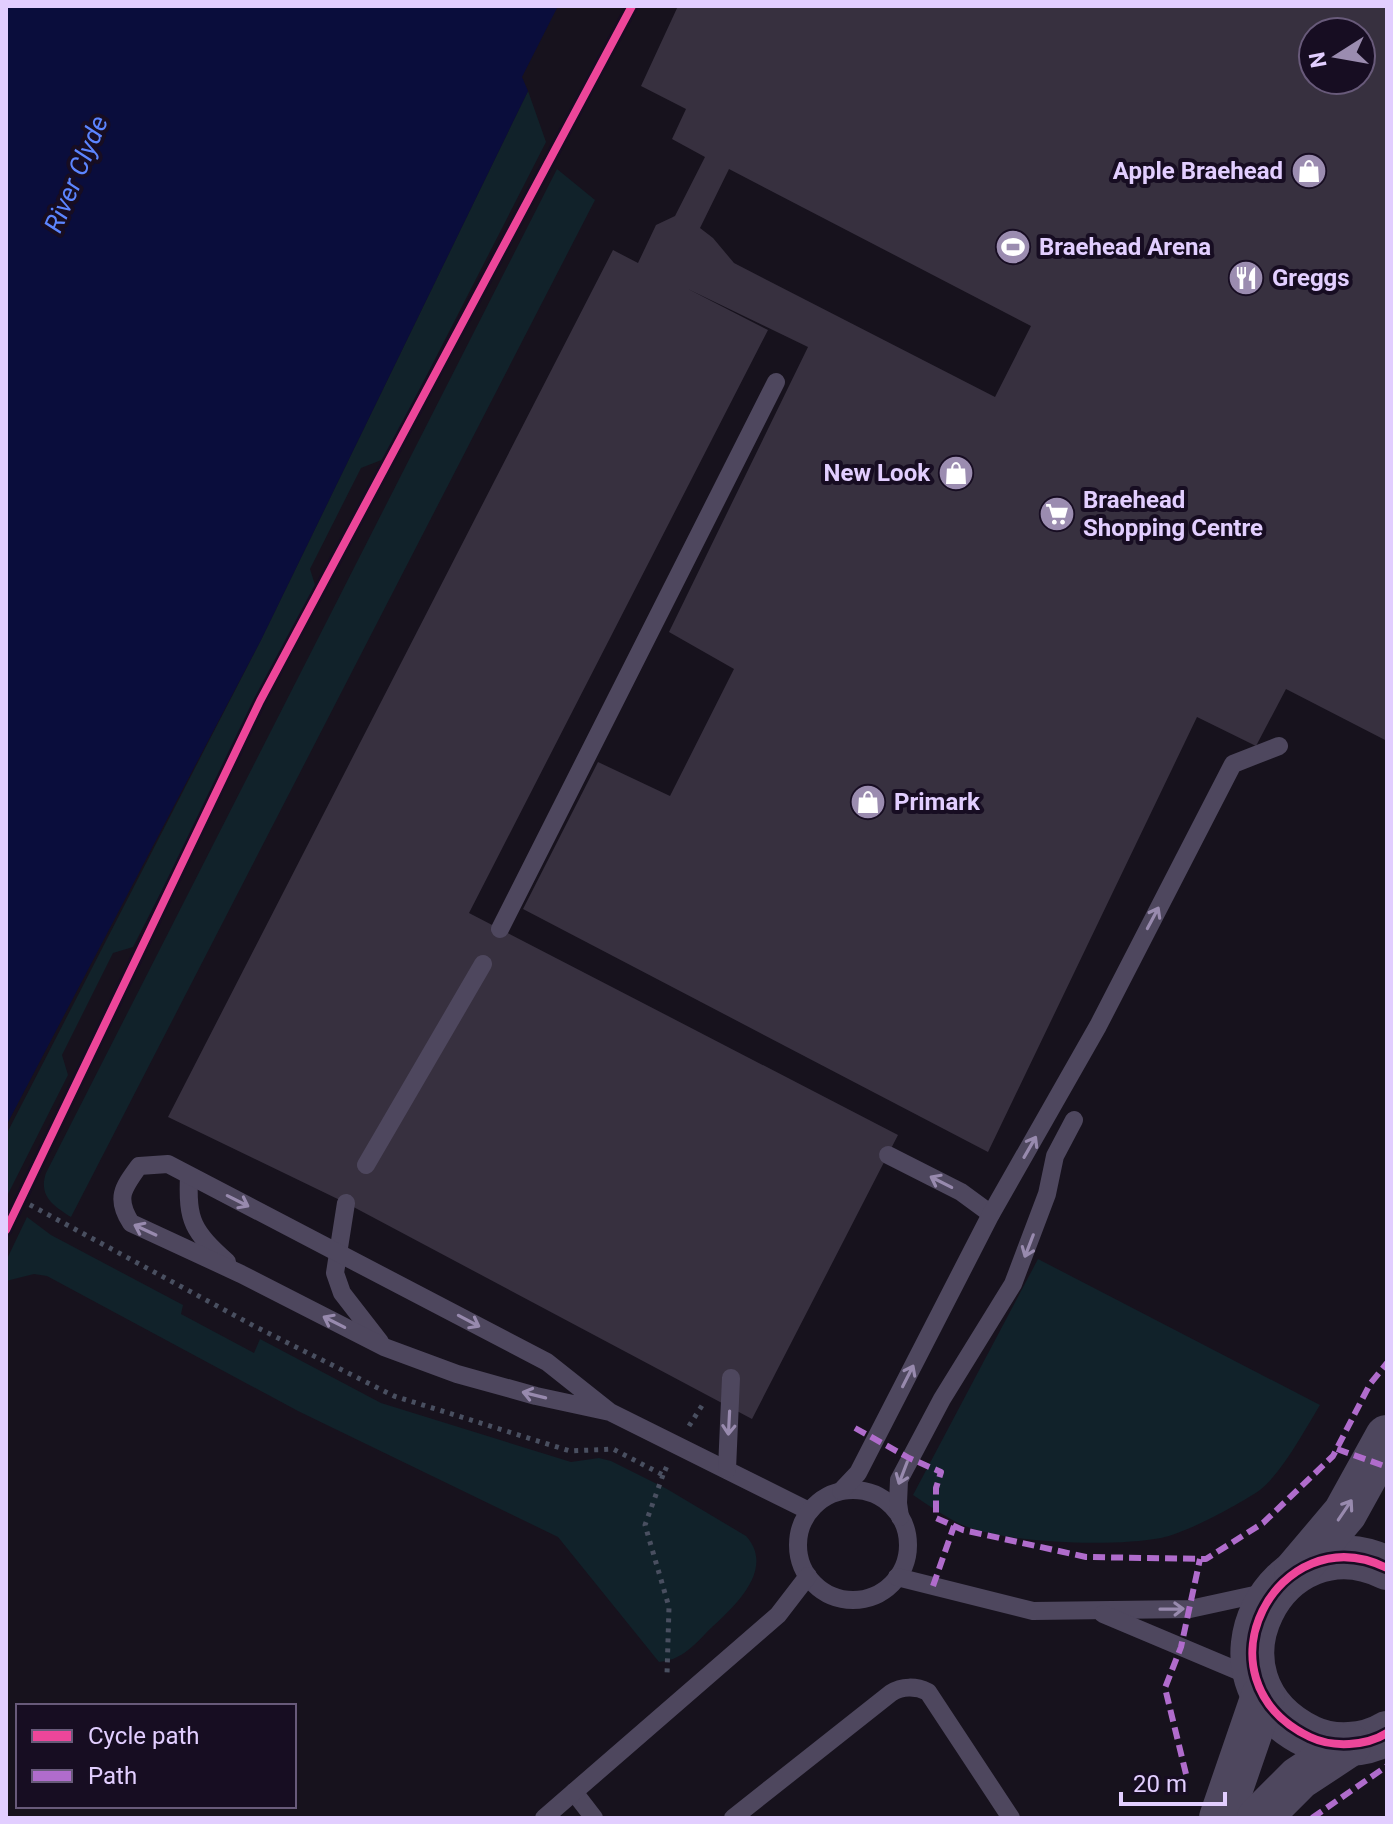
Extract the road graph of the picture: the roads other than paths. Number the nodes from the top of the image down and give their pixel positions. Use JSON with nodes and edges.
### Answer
{"nodes":[{"id":1,"x":776,"y":382,"type":"dead end"},
{"id":2,"x":1279,"y":746,"type":"dead end"},
{"id":3,"x":500,"y":929,"type":"dead end"},
{"id":4,"x":483,"y":964,"type":"dead end"},
{"id":5,"x":1074,"y":1120,"type":"dead end"},
{"id":6,"x":888,"y":1155,"type":"dead end"},
{"id":7,"x":366,"y":1165,"type":"dead end"},
{"id":8,"x":189,"y":1176,"type":"junction"},
{"id":9,"x":346,"y":1203,"type":"dead end"},
{"id":10,"x":991,"y":1214,"type":"junction"},
{"id":11,"x":336,"y":1252,"type":"junction"},
{"id":12,"x":241,"y":1274,"type":"junction"},
{"id":13,"x":384,"y":1347,"type":"junction"},
{"id":14,"x":731,"y":1378,"type":"dead end"},
{"id":15,"x":610,"y":1412,"type":"junction"},
{"id":16,"x":1387,"y":1437,"type":"edge"},
{"id":17,"x":727,"y":1469,"type":"junction"},
{"id":18,"x":841,"y":1491,"type":"junction"},
{"id":19,"x":809,"y":1511,"type":"junction"},
{"id":20,"x":900,"y":1517,"type":"junction"},
{"id":21,"x":1387,"y":1568,"type":"edge"},
{"id":22,"x":808,"y":1576,"type":"junction"},
{"id":23,"x":897,"y":1577,"type":"junction"},
{"id":24,"x":1285,"y":1581,"type":"junction"},
{"id":25,"x":1094,"y":1611,"type":"junction"},
{"id":26,"x":1259,"y":1687,"type":"junction"},
{"id":27,"x":1368,"y":1739,"type":"edge"},
{"id":28,"x":574,"y":1792,"type":"junction"},
{"id":29,"x":544,"y":1818,"type":"edge"},
{"id":30,"x":594,"y":1818,"type":"edge"},
{"id":31,"x":733,"y":1818,"type":"edge"},
{"id":32,"x":1011,"y":1818,"type":"edge"},
{"id":33,"x":1221,"y":1818,"type":"edge"},
{"id":34,"x":1259,"y":1818,"type":"edge"}],
"edges":[{"from":1,"to":3,"type":"lane"},
{"from":10,"to":2,"type":"lane","one_way":true},
{"from":4,"to":7,"type":"lane"},
{"from":5,"to":20,"type":"lane","one_way":true},
{"from":10,"to":6,"type":"lane","one_way":true},
{"from":8,"to":11,"type":"lane","one_way":true},
{"from":8,"to":12,"type":"lane"},
{"from":12,"to":8,"type":"lane","one_way":true},
{"from":9,"to":11,"type":"lane"},
{"from":18,"to":10,"type":"lane","one_way":true},
{"from":11,"to":13,"type":"lane"},
{"from":11,"to":15,"type":"lane","one_way":true},
{"from":13,"to":12,"type":"lane","one_way":true},
{"from":15,"to":13,"type":"lane","one_way":true},
{"from":14,"to":17,"type":"lane","one_way":true},
{"from":15,"to":17,"type":"lane"},
{"from":24,"to":16,"type":"street","one_way":true},
{"from":17,"to":19,"type":"lane"},
{"from":18,"to":19,"type":"lane"},
{"from":18,"to":20,"type":"lane"},
{"from":19,"to":22,"type":"lane"},
{"from":20,"to":23,"type":"lane"},
{"from":21,"to":24,"type":"street"},
{"from":22,"to":23,"type":"lane"},
{"from":22,"to":28,"type":"lane"},
{"from":23,"to":25,"type":"lane"},
{"from":25,"to":24,"type":"lane","one_way":true},
{"from":24,"to":26,"type":"street"},
{"from":25,"to":26,"type":"lane"},
{"from":26,"to":27,"type":"street"},
{"from":26,"to":33,"type":"street"},
{"from":27,"to":34,"type":"street"},
{"from":28,"to":29,"type":"lane"},
{"from":28,"to":30,"type":"lane"},
{"from":31,"to":32,"type":"lane"}]}
